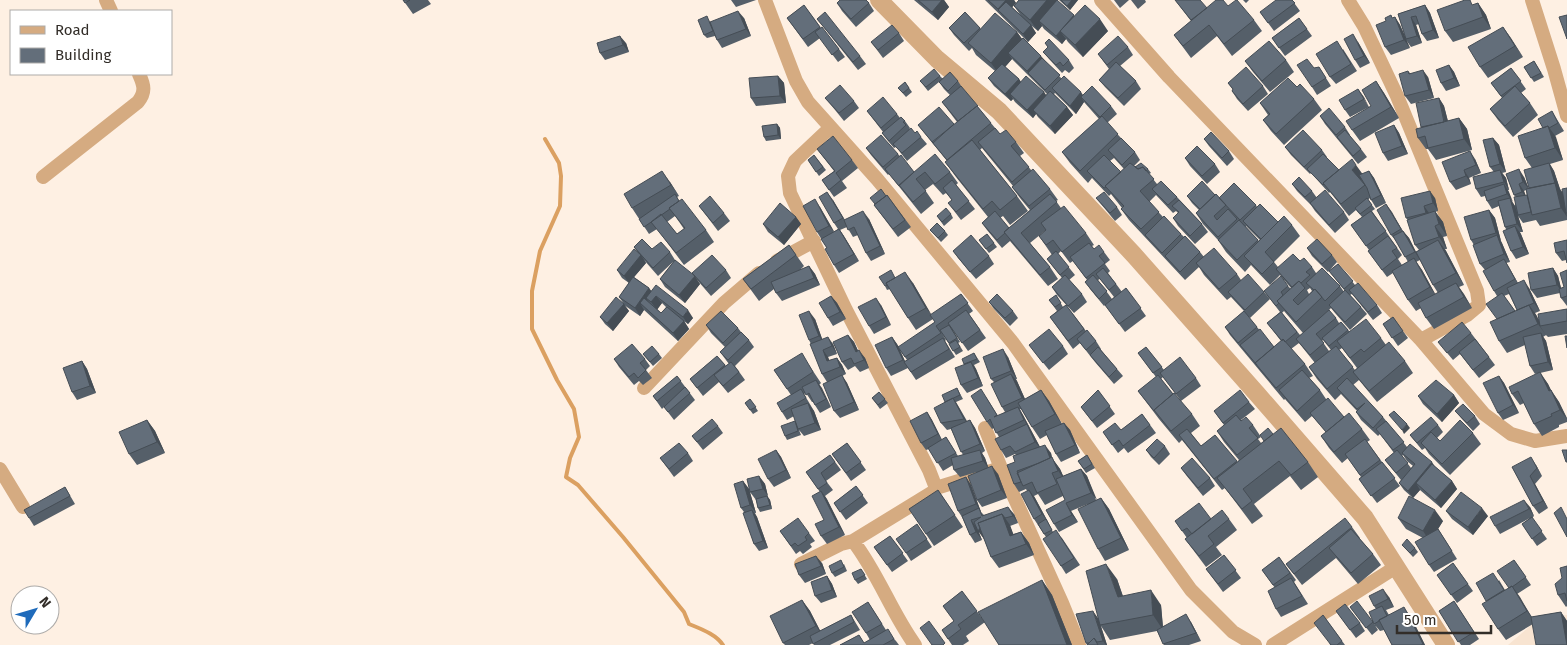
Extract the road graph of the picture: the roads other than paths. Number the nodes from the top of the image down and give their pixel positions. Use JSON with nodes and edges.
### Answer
{"nodes":[{"id":1,"x":765,"y":0,"type":"edge"},
{"id":2,"x":879,"y":0,"type":"edge"},
{"id":3,"x":1101,"y":0,"type":"edge"},
{"id":4,"x":1348,"y":0,"type":"edge"},
{"id":5,"x":1532,"y":0,"type":"edge"},
{"id":6,"x":140,"y":75,"type":"edge"},
{"id":7,"x":1567,"y":116,"type":"edge"},
{"id":8,"x":830,"y":128,"type":"junction"},
{"id":9,"x":42,"y":177,"type":"dead end"},
{"id":10,"x":814,"y":241,"type":"junction"},
{"id":11,"x":1421,"y":340,"type":"junction"},
{"id":12,"x":644,"y":388,"type":"dead end"},
{"id":13,"x":985,"y":428,"type":"edge"},
{"id":14,"x":1567,"y":436,"type":"edge"},
{"id":15,"x":1001,"y":468,"type":"junction"},
{"id":16,"x":0,"y":469,"type":"edge"},
{"id":17,"x":936,"y":488,"type":"junction"},
{"id":18,"x":23,"y":507,"type":"dead end"},
{"id":19,"x":853,"y":541,"type":"junction"},
{"id":20,"x":800,"y":564,"type":"edge"},
{"id":21,"x":1396,"y":567,"type":"junction"},
{"id":22,"x":915,"y":645,"type":"edge"},
{"id":23,"x":1079,"y":645,"type":"edge"},
{"id":24,"x":1255,"y":645,"type":"edge"},
{"id":25,"x":1273,"y":645,"type":"edge"},
{"id":26,"x":1446,"y":645,"type":"edge"}],
"edges":[{"from":1,"to":8,"type":"street"},
{"from":2,"to":21,"type":"street"},
{"from":3,"to":11,"type":"street"},
{"from":4,"to":11,"type":"street"},
{"from":5,"to":7,"type":"street"},
{"from":6,"to":9,"type":"street"},
{"from":8,"to":10,"type":"street"},
{"from":8,"to":24,"type":"street"},
{"from":10,"to":12,"type":"street"},
{"from":10,"to":17,"type":"street"},
{"from":11,"to":14,"type":"street"},
{"from":13,"to":15,"type":"street"},
{"from":15,"to":17,"type":"street"},
{"from":15,"to":23,"type":"street"},
{"from":16,"to":18,"type":"street"},
{"from":17,"to":19,"type":"street"},
{"from":19,"to":20,"type":"street"},
{"from":19,"to":22,"type":"street"},
{"from":21,"to":25,"type":"street"},
{"from":21,"to":26,"type":"street"}]}
